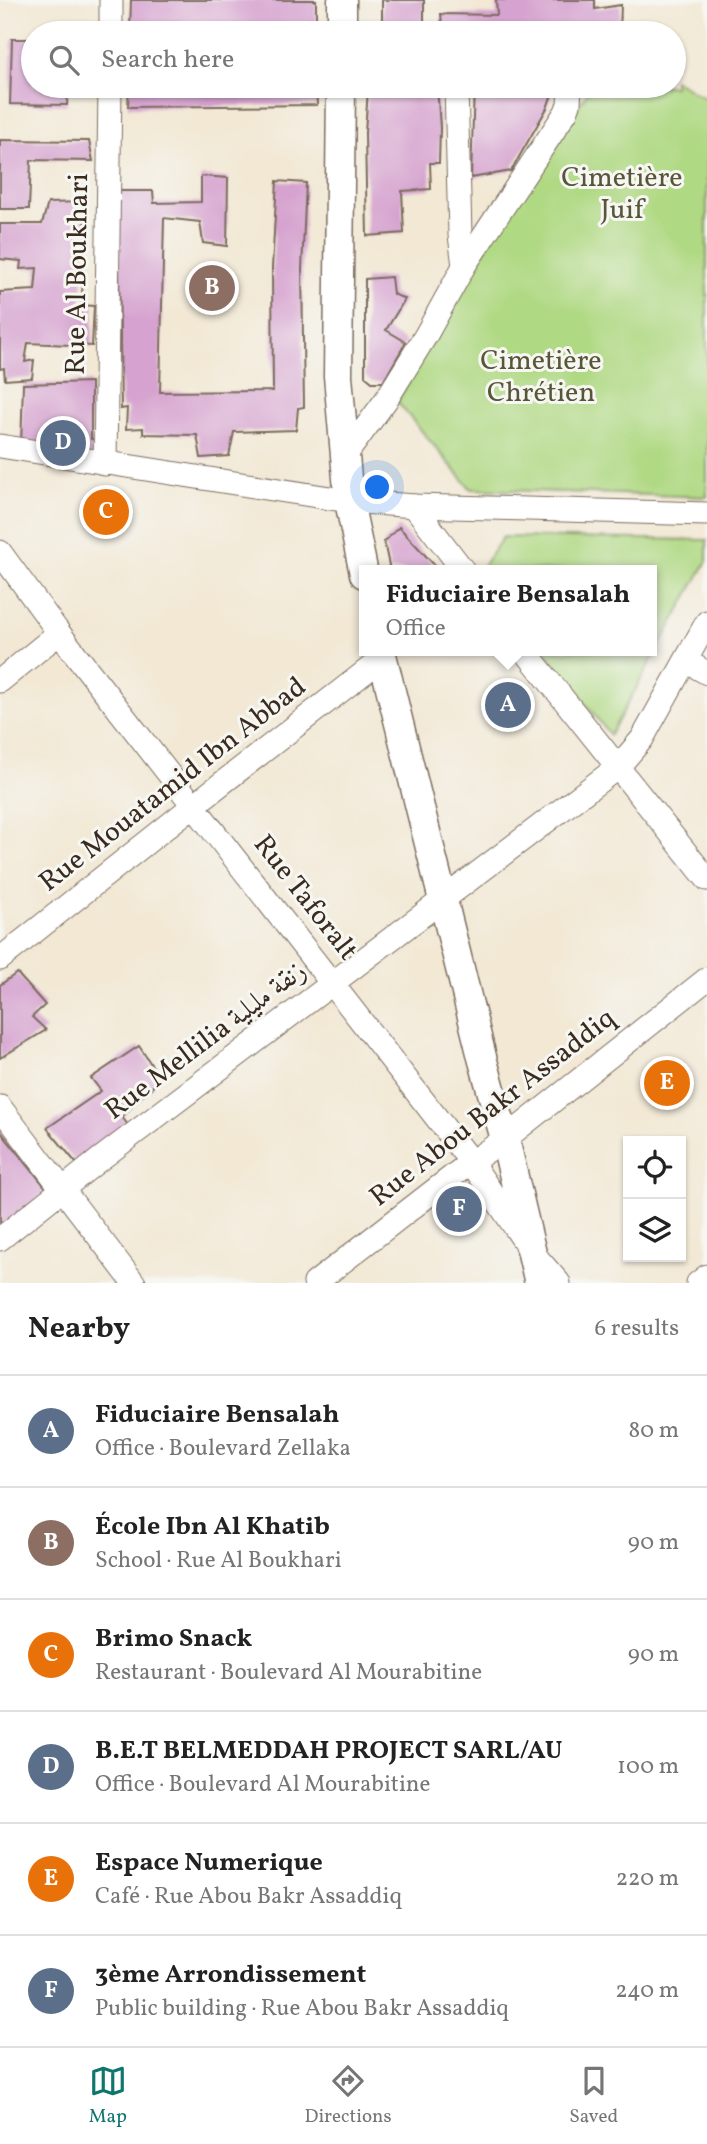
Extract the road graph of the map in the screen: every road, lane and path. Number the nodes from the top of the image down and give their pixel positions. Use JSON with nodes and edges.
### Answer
{"nodes":[{"id":1,"x":111,"y":0,"type":"edge"},
{"id":2,"x":342,"y":0,"type":"edge"},
{"id":3,"x":111,"y":21,"type":"edge"},
{"id":4,"x":342,"y":21,"type":"edge"},
{"id":5,"x":110,"y":98,"type":"edge"},
{"id":6,"x":341,"y":98,"type":"edge"},
{"id":7,"x":456,"y":98,"type":"edge"},
{"id":8,"x":569,"y":98,"type":"edge"},
{"id":9,"x":464,"y":266,"type":"junction"},
{"id":10,"x":0,"y":446,"type":"edge"},
{"id":11,"x":344,"y":457,"type":"junction"},
{"id":12,"x":105,"y":464,"type":"junction"},
{"id":13,"x":349,"y":501,"type":"junction"},
{"id":14,"x":414,"y":506,"type":"junction"},
{"id":15,"x":707,"y":514,"type":"edge"},
{"id":16,"x":0,"y":552,"type":"edge"},
{"id":17,"x":363,"y":565,"type":"edge"},
{"id":18,"x":459,"y":565,"type":"edge"},
{"id":19,"x":707,"y":622,"type":"edge"},
{"id":20,"x":59,"y":633,"type":"junction"},
{"id":21,"x":379,"y":656,"type":"edge"},
{"id":22,"x":383,"y":656,"type":"edge"},
{"id":23,"x":529,"y":656,"type":"edge"},
{"id":24,"x":686,"y":661,"type":"junction"},
{"id":25,"x":707,"y":673,"type":"edge"},
{"id":26,"x":0,"y":681,"type":"edge"},
{"id":27,"x":618,"y":767,"type":"junction"},
{"id":28,"x":194,"y":804,"type":"junction"},
{"id":29,"x":707,"y":879,"type":"edge"},
{"id":30,"x":442,"y":898,"type":"junction"},
{"id":31,"x":0,"y":959,"type":"edge"},
{"id":32,"x":707,"y":979,"type":"edge"},
{"id":33,"x":332,"y":982,"type":"junction"},
{"id":34,"x":0,"y":1107,"type":"edge"},
{"id":35,"x":505,"y":1139,"type":"junction"},
{"id":36,"x":471,"y":1162,"type":"junction"},
{"id":37,"x":63,"y":1189,"type":"junction"},
{"id":38,"x":0,"y":1239,"type":"edge"},
{"id":39,"x":531,"y":1251,"type":"junction"},
{"id":40,"x":707,"y":1276,"type":"edge"},
{"id":41,"x":134,"y":1283,"type":"edge"},
{"id":42,"x":315,"y":1283,"type":"edge"},
{"id":43,"x":539,"y":1283,"type":"edge"},
{"id":44,"x":559,"y":1283,"type":"edge"},
{"id":45,"x":698,"y":1283,"type":"edge"}],
"edges":[{"from":1,"to":3,"type":"street"},
{"from":2,"to":4,"type":"main road"},
{"from":5,"to":12,"type":"street","name":"Rue Al Boukhari"},
{"from":6,"to":11,"type":"main road"},
{"from":7,"to":9,"type":"street"},
{"from":8,"to":9,"type":"street"},
{"from":9,"to":11,"type":"street"},
{"from":10,"to":12,"type":"street"},
{"from":11,"to":13,"type":"main road"},
{"from":12,"to":13,"type":"street"},
{"from":13,"to":14,"type":"street"},
{"from":13,"to":17,"type":"main road"},
{"from":14,"to":15,"type":"street"},
{"from":14,"to":18,"type":"street"},
{"from":16,"to":20,"type":"street","name":"Rue Taforalt"},
{"from":19,"to":24,"type":"street","name":"Rue Mellilia زنقة مليلية"},
{"from":20,"to":26,"type":"street"},
{"from":20,"to":28,"type":"street","name":"Rue Taforalt"},
{"from":21,"to":28,"type":"street","name":"Rue Mouatamid Ibn Abbad"},
{"from":22,"to":30,"type":"main road"},
{"from":23,"to":27,"type":"street"},
{"from":24,"to":25,"type":"street"},
{"from":24,"to":27,"type":"street","name":"Rue Mellilia زنقة مليلية"},
{"from":27,"to":29,"type":"street"},
{"from":27,"to":30,"type":"street","name":"Rue Mellilia زنقة مليلية"},
{"from":28,"to":31,"type":"street","name":"Rue Mouatamid Ibn Abbad"},
{"from":28,"to":33,"type":"street","name":"Rue Taforalt"},
{"from":30,"to":33,"type":"street","name":"Rue Mellilia زنقة مليلية"},
{"from":30,"to":35,"type":"main road"},
{"from":32,"to":35,"type":"street","name":"Rue Abou Bakr Assaddiq"},
{"from":33,"to":36,"type":"street","name":"Rue Taforalt"},
{"from":33,"to":37,"type":"street","name":"Rue Mellilia زنقة مليلية"},
{"from":34,"to":37,"type":"street"},
{"from":35,"to":36,"type":"street","name":"Rue Abou Bakr Assaddiq"},
{"from":35,"to":39,"type":"main road"},
{"from":36,"to":39,"type":"street","name":"Rue Taforalt"},
{"from":36,"to":42,"type":"street","name":"Rue Abou Bakr Assaddiq"},
{"from":37,"to":38,"type":"street","name":"Rue Mellilia زنقة مليلية"},
{"from":37,"to":41,"type":"street"},
{"from":39,"to":43,"type":"main road"},
{"from":39,"to":44,"type":"street","name":"Rue Taforalt"},
{"from":40,"to":45,"type":"street"}]}
